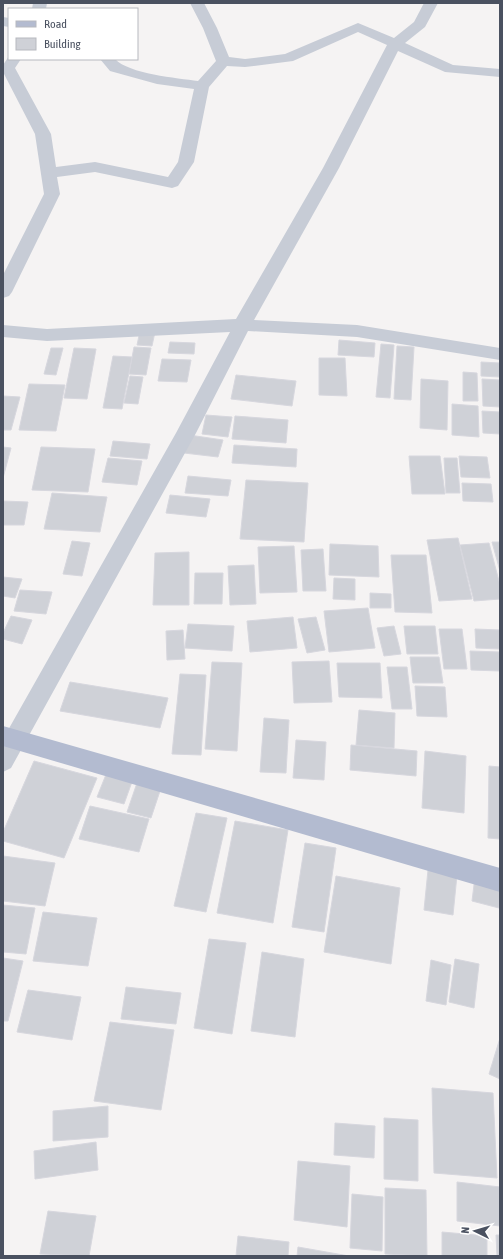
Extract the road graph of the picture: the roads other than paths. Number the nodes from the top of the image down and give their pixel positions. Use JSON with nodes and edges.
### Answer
{"nodes":[{"id":1,"x":197,"y":3,"type":"edge"},
{"id":2,"x":430,"y":3,"type":"edge"},
{"id":3,"x":394,"y":45,"type":"junction"},
{"id":4,"x":13,"y":60,"type":"edge"},
{"id":5,"x":108,"y":60,"type":"edge"},
{"id":6,"x":223,"y":61,"type":"junction"},
{"id":7,"x":500,"y":73,"type":"edge"},
{"id":8,"x":202,"y":86,"type":"junction"},
{"id":9,"x":48,"y":173,"type":"junction"},
{"id":10,"x":3,"y":292,"type":"edge"},
{"id":11,"x":242,"y":325,"type":"junction"},
{"id":12,"x":3,"y":332,"type":"edge"},
{"id":13,"x":500,"y":354,"type":"edge"},
{"id":14,"x":9,"y":738,"type":"edge"},
{"id":15,"x":3,"y":761,"type":"edge"},
{"id":16,"x":500,"y":880,"type":"edge"}],
"edges":[{"from":1,"to":6,"type":"street"},
{"from":2,"to":3,"type":"street"},
{"from":3,"to":6,"type":"street"},
{"from":3,"to":7,"type":"street"},
{"from":3,"to":11,"type":"street"},
{"from":4,"to":9,"type":"street"},
{"from":5,"to":8,"type":"street"},
{"from":6,"to":8,"type":"street"},
{"from":8,"to":9,"type":"street"},
{"from":9,"to":10,"type":"street"},
{"from":11,"to":12,"type":"street"},
{"from":11,"to":13,"type":"street"},
{"from":11,"to":14,"type":"street"},
{"from":14,"to":15,"type":"street"},
{"from":14,"to":16,"type":"main road"}]}
